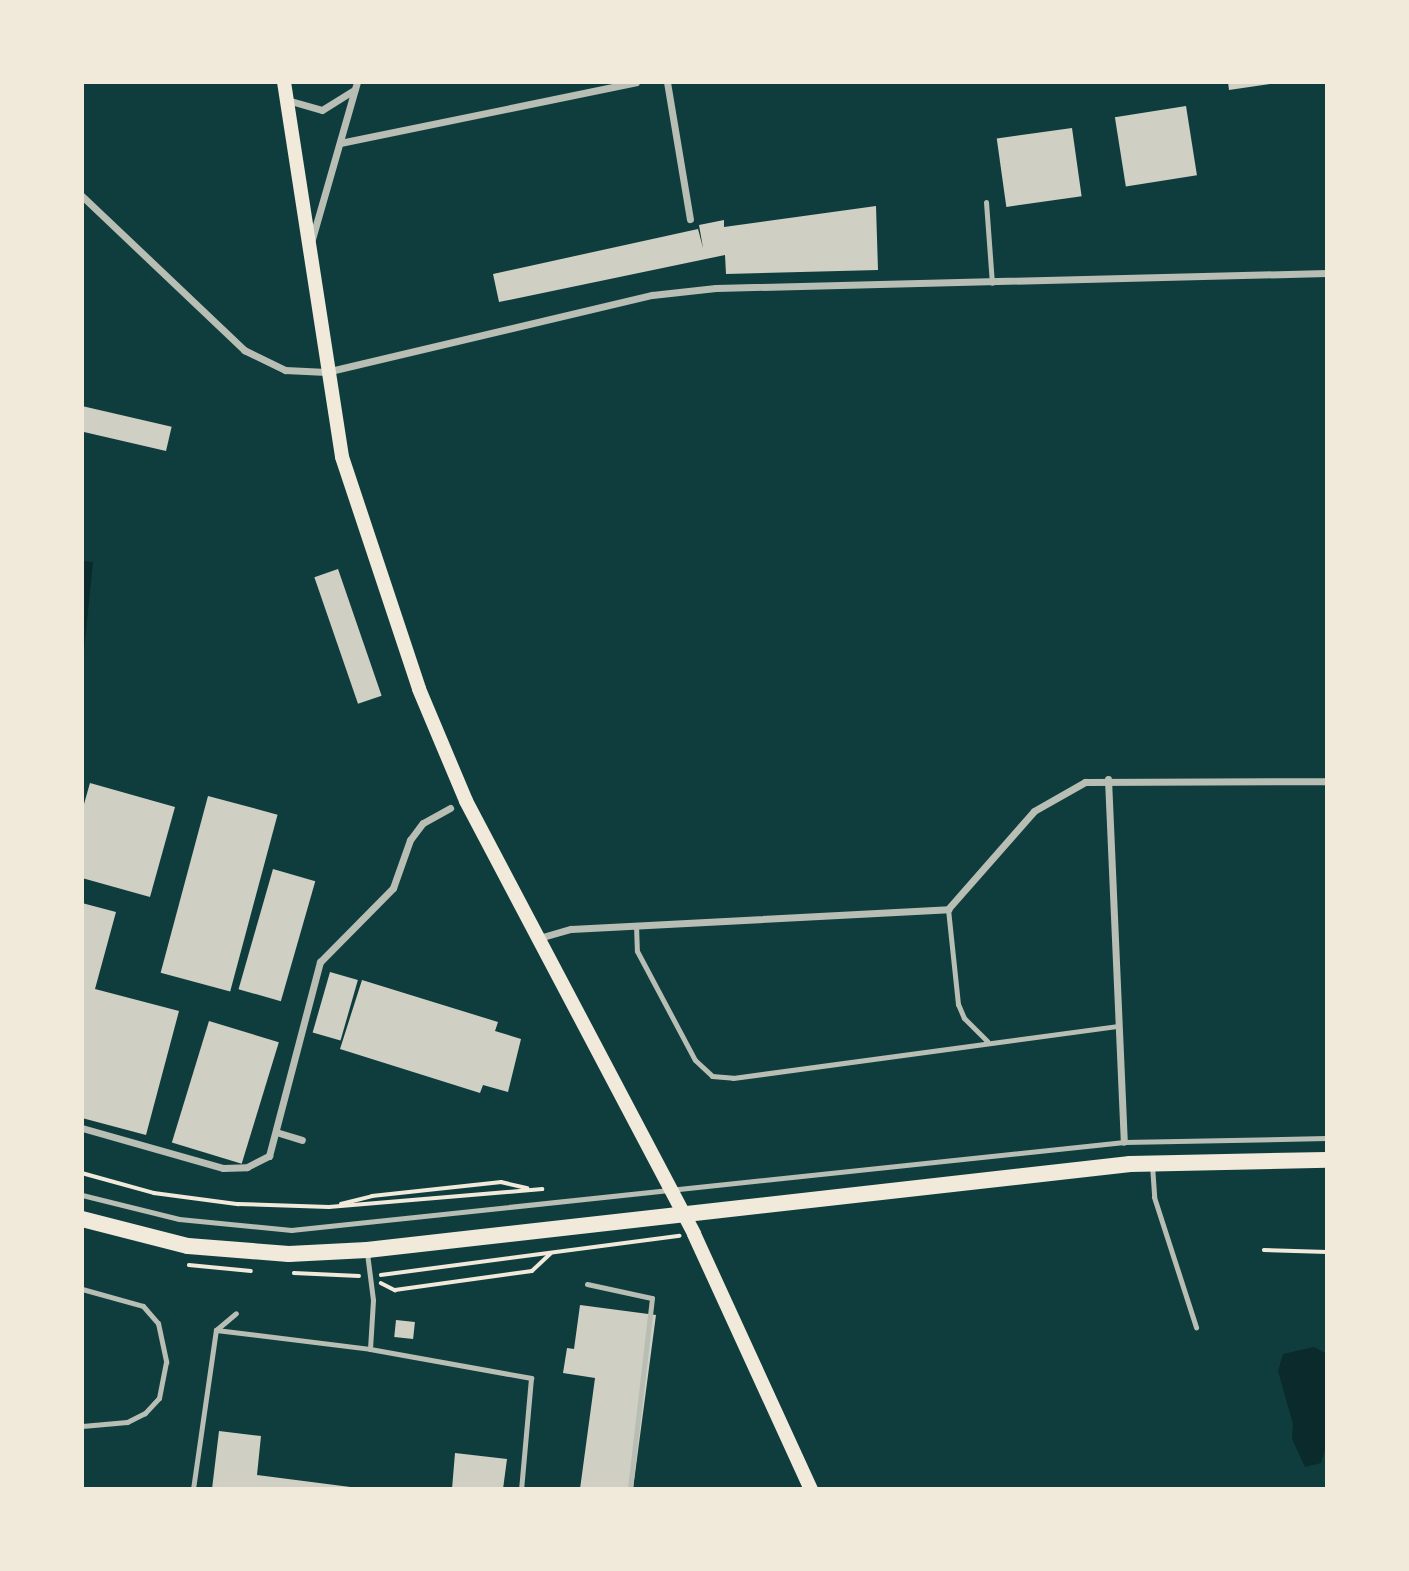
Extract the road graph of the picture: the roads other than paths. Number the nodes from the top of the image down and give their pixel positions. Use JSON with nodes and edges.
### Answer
{"nodes":[{"id":1,"x":284,"y":82,"type":"edge"},
{"id":2,"x":636,"y":82,"type":"edge"},
{"id":3,"x":667,"y":82,"type":"edge"},
{"id":4,"x":356,"y":85,"type":"edge"},
{"id":5,"x":286,"y":100,"type":"junction"},
{"id":6,"x":340,"y":143,"type":"junction"},
{"id":7,"x":82,"y":196,"type":"edge"},
{"id":8,"x":986,"y":202,"type":"dead end"},
{"id":9,"x":690,"y":219,"type":"dead end"},
{"id":10,"x":308,"y":253,"type":"junction"},
{"id":11,"x":1327,"y":272,"type":"edge"},
{"id":12,"x":992,"y":283,"type":"junction"},
{"id":13,"x":326,"y":372,"type":"junction"},
{"id":14,"x":1108,"y":779,"type":"junction"},
{"id":15,"x":1327,"y":781,"type":"edge"},
{"id":16,"x":466,"y":801,"type":"junction"},
{"id":17,"x":450,"y":808,"type":"joint"},
{"id":18,"x":948,"y":909,"type":"junction"},
{"id":19,"x":636,"y":925,"type":"junction"},
{"id":20,"x":538,"y":938,"type":"junction"},
{"id":21,"x":1119,"y":1026,"type":"junction"},
{"id":22,"x":987,"y":1041,"type":"junction"},
{"id":23,"x":82,"y":1128,"type":"edge"},
{"id":24,"x":276,"y":1132,"type":"junction"},
{"id":25,"x":1327,"y":1138,"type":"edge"},
{"id":26,"x":302,"y":1140,"type":"dead end"},
{"id":27,"x":1124,"y":1142,"type":"junction"},
{"id":28,"x":1327,"y":1160,"type":"edge"},
{"id":29,"x":1152,"y":1163,"type":"junction"},
{"id":30,"x":670,"y":1191,"type":"junction"},
{"id":31,"x":82,"y":1195,"type":"edge"},
{"id":32,"x":682,"y":1214,"type":"junction"},
{"id":33,"x":82,"y":1219,"type":"edge"},
{"id":34,"x":367,"y":1250,"type":"junction"},
{"id":35,"x":587,"y":1284,"type":"dead end"},
{"id":36,"x":82,"y":1289,"type":"edge"},
{"id":37,"x":236,"y":1313,"type":"dead end"},
{"id":38,"x":1196,"y":1327,"type":"dead end"},
{"id":39,"x":216,"y":1330,"type":"junction"},
{"id":40,"x":370,"y":1349,"type":"junction"},
{"id":41,"x":82,"y":1426,"type":"edge"},
{"id":42,"x":193,"y":1489,"type":"edge"},
{"id":43,"x":521,"y":1489,"type":"edge"},
{"id":44,"x":630,"y":1489,"type":"edge"},
{"id":45,"x":811,"y":1489,"type":"edge"}],
"edges":[{"from":1,"to":5,"type":"main road"},
{"from":2,"to":6,"type":"street"},
{"from":3,"to":9,"type":"street"},
{"from":4,"to":5,"type":"street"},
{"from":4,"to":6,"type":"street"},
{"from":5,"to":10,"type":"main road"},
{"from":6,"to":10,"type":"street"},
{"from":7,"to":13,"type":"street"},
{"from":8,"to":12,"type":"lane"},
{"from":10,"to":13,"type":"main road"},
{"from":11,"to":12,"type":"street"},
{"from":12,"to":13,"type":"street"},
{"from":13,"to":16,"type":"main road"},
{"from":14,"to":15,"type":"street"},
{"from":14,"to":18,"type":"street"},
{"from":14,"to":21,"type":"street"},
{"from":16,"to":17,"type":"lane"},
{"from":16,"to":20,"type":"main road"},
{"from":17,"to":24,"type":"street"},
{"from":18,"to":19,"type":"street"},
{"from":18,"to":22,"type":"lane"},
{"from":19,"to":20,"type":"street"},
{"from":19,"to":22,"type":"lane"},
{"from":20,"to":30,"type":"main road"},
{"from":21,"to":22,"type":"lane"},
{"from":21,"to":27,"type":"street"},
{"from":23,"to":24,"type":"street"},
{"from":24,"to":26,"type":"street"},
{"from":25,"to":27,"type":"lane"},
{"from":27,"to":30,"type":"lane"},
{"from":28,"to":29,"type":"main road"},
{"from":29,"to":32,"type":"main road"},
{"from":29,"to":38,"type":"lane"},
{"from":30,"to":31,"type":"lane"},
{"from":30,"to":32,"type":"main road"},
{"from":32,"to":34,"type":"main road"},
{"from":32,"to":45,"type":"main road"},
{"from":33,"to":34,"type":"main road"},
{"from":34,"to":40,"type":"lane"},
{"from":35,"to":44,"type":"lane"},
{"from":36,"to":41,"type":"lane"},
{"from":37,"to":39,"type":"lane"},
{"from":39,"to":40,"type":"lane"},
{"from":39,"to":42,"type":"lane"},
{"from":40,"to":43,"type":"lane"}]}
